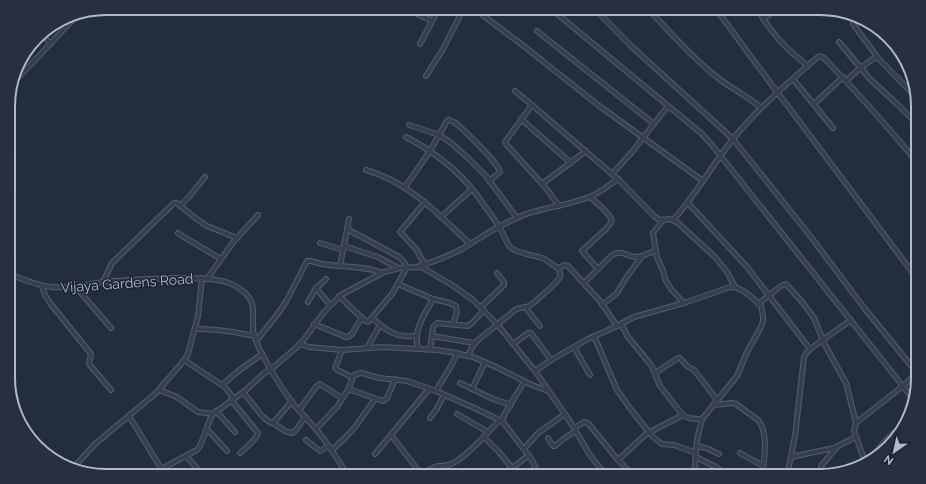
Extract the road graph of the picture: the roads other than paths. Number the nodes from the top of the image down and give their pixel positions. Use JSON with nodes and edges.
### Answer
{"nodes":[{"id":1,"x":421,"y":15,"type":"edge"},
{"id":2,"x":435,"y":15,"type":"edge"},
{"id":3,"x":460,"y":15,"type":"edge"},
{"id":4,"x":482,"y":15,"type":"edge"},
{"id":5,"x":558,"y":15,"type":"edge"},
{"id":6,"x":601,"y":15,"type":"edge"},
{"id":7,"x":653,"y":15,"type":"edge"},
{"id":8,"x":720,"y":15,"type":"edge"},
{"id":9,"x":761,"y":15,"type":"edge"},
{"id":10,"x":768,"y":15,"type":"edge"},
{"id":11,"x":763,"y":19,"type":"junction"},
{"id":12,"x":432,"y":20,"type":"junction"},
{"id":13,"x":71,"y":22,"type":"edge"},
{"id":14,"x":854,"y":22,"type":"edge"},
{"id":15,"x":537,"y":31,"type":"dead end"},
{"id":16,"x":46,"y":38,"type":"edge"},
{"id":17,"x":838,"y":42,"type":"dead end"},
{"id":18,"x":51,"y":44,"type":"junction"},
{"id":19,"x":420,"y":44,"type":"dead end"},
{"id":20,"x":876,"y":56,"type":"junction"},
{"id":21,"x":808,"y":66,"type":"junction"},
{"id":22,"x":860,"y":68,"type":"junction"},
{"id":23,"x":20,"y":75,"type":"edge"},
{"id":24,"x":426,"y":76,"type":"dead end"},
{"id":25,"x":793,"y":79,"type":"junction"},
{"id":26,"x":844,"y":79,"type":"junction"},
{"id":27,"x":909,"y":90,"type":"edge"},
{"id":28,"x":516,"y":91,"type":"dead end"},
{"id":29,"x":778,"y":93,"type":"junction"},
{"id":30,"x":532,"y":104,"type":"junction"},
{"id":31,"x":814,"y":104,"type":"junction"},
{"id":32,"x":668,"y":106,"type":"junction"},
{"id":33,"x":761,"y":108,"type":"junction"},
{"id":34,"x":911,"y":118,"type":"edge"},
{"id":35,"x":521,"y":119,"type":"junction"},
{"id":36,"x":654,"y":124,"type":"junction"},
{"id":37,"x":409,"y":125,"type":"dead end"},
{"id":38,"x":833,"y":128,"type":"dead end"},
{"id":39,"x":439,"y":135,"type":"junction"},
{"id":40,"x":406,"y":137,"type":"dead end"},
{"id":41,"x":643,"y":138,"type":"junction"},
{"id":42,"x":733,"y":139,"type":"junction"},
{"id":43,"x":430,"y":151,"type":"junction"},
{"id":44,"x":586,"y":152,"type":"junction"},
{"id":45,"x":721,"y":155,"type":"junction"},
{"id":46,"x":911,"y":155,"type":"edge"},
{"id":47,"x":571,"y":163,"type":"junction"},
{"id":48,"x":366,"y":170,"type":"dead end"},
{"id":49,"x":612,"y":174,"type":"junction"},
{"id":50,"x":205,"y":177,"type":"dead end"},
{"id":51,"x":618,"y":179,"type":"junction"},
{"id":52,"x":489,"y":181,"type":"junction"},
{"id":53,"x":703,"y":181,"type":"junction"},
{"id":54,"x":542,"y":184,"type":"junction"},
{"id":55,"x":405,"y":187,"type":"junction"},
{"id":56,"x":472,"y":189,"type":"junction"},
{"id":57,"x":590,"y":197,"type":"junction"},
{"id":58,"x":425,"y":202,"type":"junction"},
{"id":59,"x":688,"y":203,"type":"junction"},
{"id":60,"x":180,"y":206,"type":"junction"},
{"id":61,"x":559,"y":206,"type":"junction"},
{"id":62,"x":258,"y":214,"type":"dead end"},
{"id":63,"x":440,"y":216,"type":"junction"},
{"id":64,"x":517,"y":218,"type":"junction"},
{"id":65,"x":349,"y":219,"type":"dead end"},
{"id":66,"x":663,"y":220,"type":"junction"},
{"id":67,"x":673,"y":220,"type":"junction"},
{"id":68,"x":499,"y":227,"type":"junction"},
{"id":69,"x":347,"y":229,"type":"junction"},
{"id":70,"x":178,"y":233,"type":"dead end"},
{"id":71,"x":236,"y":238,"type":"junction"},
{"id":72,"x":320,"y":243,"type":"dead end"},
{"id":73,"x":470,"y":244,"type":"junction"},
{"id":74,"x":343,"y":248,"type":"junction"},
{"id":75,"x":656,"y":251,"type":"junction"},
{"id":76,"x":643,"y":255,"type":"junction"},
{"id":77,"x":221,"y":259,"type":"junction"},
{"id":78,"x":424,"y":265,"type":"junction"},
{"id":79,"x":340,"y":266,"type":"junction"},
{"id":80,"x":419,"y":266,"type":"junction"},
{"id":81,"x":407,"y":267,"type":"junction"},
{"id":82,"x":399,"y":268,"type":"junction"},
{"id":83,"x":558,"y":268,"type":"junction"},
{"id":84,"x":598,"y":269,"type":"junction"},
{"id":85,"x":911,"y":271,"type":"edge"},
{"id":86,"x":381,"y":273,"type":"junction"},
{"id":87,"x":497,"y":273,"type":"dead end"},
{"id":88,"x":15,"y":276,"type":"edge"},
{"id":89,"x":204,"y":278,"type":"junction"},
{"id":90,"x":326,"y":279,"type":"dead end"},
{"id":91,"x":102,"y":282,"type":"junction"},
{"id":92,"x":584,"y":283,"type":"junction"},
{"id":93,"x":398,"y":284,"type":"junction"},
{"id":94,"x":42,"y":286,"type":"junction"},
{"id":95,"x":75,"y":286,"type":"junction"},
{"id":96,"x":735,"y":287,"type":"junction"},
{"id":97,"x":316,"y":288,"type":"junction"},
{"id":98,"x":769,"y":295,"type":"junction"},
{"id":99,"x":339,"y":296,"type":"junction"},
{"id":100,"x":433,"y":299,"type":"junction"},
{"id":101,"x":308,"y":302,"type":"dead end"},
{"id":102,"x":684,"y":302,"type":"junction"},
{"id":103,"x":758,"y":304,"type":"junction"},
{"id":104,"x":330,"y":305,"type":"junction"},
{"id":105,"x":602,"y":305,"type":"junction"},
{"id":106,"x":525,"y":307,"type":"junction"},
{"id":107,"x":482,"y":309,"type":"junction"},
{"id":108,"x":362,"y":317,"type":"junction"},
{"id":109,"x":372,"y":318,"type":"junction"},
{"id":110,"x":851,"y":320,"type":"junction"},
{"id":111,"x":314,"y":324,"type":"junction"},
{"id":112,"x":453,"y":324,"type":"junction"},
{"id":113,"x":497,"y":324,"type":"junction"},
{"id":114,"x":380,"y":325,"type":"junction"},
{"id":115,"x":619,"y":325,"type":"junction"},
{"id":116,"x":540,"y":326,"type":"dead end"},
{"id":117,"x":111,"y":328,"type":"dead end"},
{"id":118,"x":195,"y":328,"type":"junction"},
{"id":119,"x":255,"y":336,"type":"junction"},
{"id":120,"x":417,"y":336,"type":"junction"},
{"id":121,"x":432,"y":336,"type":"junction"},
{"id":122,"x":594,"y":336,"type":"junction"},
{"id":123,"x":823,"y":340,"type":"junction"},
{"id":124,"x":256,"y":341,"type":"junction"},
{"id":125,"x":474,"y":343,"type":"junction"},
{"id":126,"x":300,"y":344,"type":"junction"},
{"id":127,"x":513,"y":344,"type":"junction"},
{"id":128,"x":574,"y":347,"type":"junction"},
{"id":129,"x":367,"y":348,"type":"junction"},
{"id":130,"x":418,"y":348,"type":"junction"},
{"id":131,"x":430,"y":349,"type":"junction"},
{"id":132,"x":342,"y":350,"type":"junction"},
{"id":133,"x":810,"y":350,"type":"junction"},
{"id":134,"x":262,"y":354,"type":"junction"},
{"id":135,"x":457,"y":354,"type":"junction"},
{"id":136,"x":468,"y":356,"type":"junction"},
{"id":137,"x":184,"y":360,"type":"junction"},
{"id":138,"x":551,"y":360,"type":"junction"},
{"id":139,"x":485,"y":362,"type":"junction"},
{"id":140,"x":911,"y":367,"type":"edge"},
{"id":141,"x":271,"y":369,"type":"junction"},
{"id":142,"x":535,"y":371,"type":"junction"},
{"id":143,"x":655,"y":373,"type":"junction"},
{"id":144,"x":590,"y":375,"type":"dead end"},
{"id":145,"x":352,"y":377,"type":"junction"},
{"id":146,"x":395,"y":379,"type":"junction"},
{"id":147,"x":911,"y":380,"type":"edge"},
{"id":148,"x":524,"y":382,"type":"junction"},
{"id":149,"x":460,"y":383,"type":"dead end"},
{"id":150,"x":222,"y":385,"type":"junction"},
{"id":151,"x":903,"y":386,"type":"junction"},
{"id":152,"x":348,"y":389,"type":"junction"},
{"id":153,"x":430,"y":389,"type":"junction"},
{"id":154,"x":472,"y":389,"type":"junction"},
{"id":155,"x":111,"y":390,"type":"dead end"},
{"id":156,"x":159,"y":390,"type":"junction"},
{"id":157,"x":436,"y":391,"type":"junction"},
{"id":158,"x":548,"y":391,"type":"junction"},
{"id":159,"x":243,"y":392,"type":"junction"},
{"id":160,"x":909,"y":394,"type":"edge"},
{"id":161,"x":444,"y":395,"type":"junction"},
{"id":162,"x":342,"y":398,"type":"junction"},
{"id":163,"x":375,"y":399,"type":"junction"},
{"id":164,"x":233,"y":400,"type":"junction"},
{"id":165,"x":717,"y":400,"type":"junction"},
{"id":166,"x":292,"y":401,"type":"junction"},
{"id":167,"x":713,"y":405,"type":"junction"},
{"id":168,"x":511,"y":406,"type":"junction"},
{"id":169,"x":299,"y":410,"type":"junction"},
{"id":170,"x":215,"y":412,"type":"junction"},
{"id":171,"x":457,"y":414,"type":"dead end"},
{"id":172,"x":565,"y":414,"type":"junction"},
{"id":173,"x":683,"y":415,"type":"junction"},
{"id":174,"x":129,"y":416,"type":"junction"},
{"id":175,"x":305,"y":417,"type":"junction"},
{"id":176,"x":430,"y":418,"type":"dead end"},
{"id":177,"x":702,"y":419,"type":"junction"},
{"id":178,"x":501,"y":421,"type":"junction"},
{"id":179,"x":273,"y":423,"type":"junction"},
{"id":180,"x":856,"y":423,"type":"junction"},
{"id":181,"x":207,"y":429,"type":"junction"},
{"id":182,"x":316,"y":429,"type":"junction"},
{"id":183,"x":575,"y":429,"type":"junction"},
{"id":184,"x":235,"y":432,"type":"dead end"},
{"id":185,"x":488,"y":432,"type":"junction"},
{"id":186,"x":649,"y":432,"type":"junction"},
{"id":187,"x":391,"y":435,"type":"junction"},
{"id":188,"x":484,"y":437,"type":"junction"},
{"id":189,"x":856,"y":437,"type":"junction"},
{"id":190,"x":548,"y":438,"type":"dead end"},
{"id":191,"x":306,"y":440,"type":"dead end"},
{"id":192,"x":328,"y":445,"type":"junction"},
{"id":193,"x":697,"y":446,"type":"junction"},
{"id":194,"x":836,"y":447,"type":"junction"},
{"id":195,"x":524,"y":449,"type":"junction"},
{"id":196,"x":332,"y":450,"type":"junction"},
{"id":197,"x":227,"y":451,"type":"dead end"},
{"id":198,"x":240,"y":453,"type":"dead end"},
{"id":199,"x":740,"y":453,"type":"dead end"},
{"id":200,"x":375,"y":454,"type":"dead end"},
{"id":201,"x":719,"y":454,"type":"dead end"},
{"id":202,"x":529,"y":455,"type":"junction"},
{"id":203,"x":696,"y":455,"type":"junction"},
{"id":204,"x":862,"y":455,"type":"junction"},
{"id":205,"x":186,"y":456,"type":"junction"},
{"id":206,"x":791,"y":457,"type":"junction"},
{"id":207,"x":865,"y":457,"type":"edge"},
{"id":208,"x":863,"y":458,"type":"edge"},
{"id":209,"x":618,"y":460,"type":"junction"},
{"id":210,"x":77,"y":464,"type":"edge"},
{"id":211,"x":763,"y":466,"type":"junction"},
{"id":212,"x":512,"y":468,"type":"joint"},
{"id":213,"x":161,"y":469,"type":"edge"},
{"id":214,"x":163,"y":469,"type":"edge"},
{"id":215,"x":198,"y":469,"type":"edge"},
{"id":216,"x":344,"y":469,"type":"edge"},
{"id":217,"x":416,"y":469,"type":"edge"},
{"id":218,"x":431,"y":469,"type":"edge"},
{"id":219,"x":536,"y":469,"type":"edge"},
{"id":220,"x":601,"y":469,"type":"edge"},
{"id":221,"x":627,"y":469,"type":"edge"},
{"id":222,"x":695,"y":469,"type":"edge"},
{"id":223,"x":719,"y":469,"type":"edge"},
{"id":224,"x":763,"y":469,"type":"edge"},
{"id":225,"x":788,"y":469,"type":"edge"},
{"id":226,"x":821,"y":469,"type":"edge"}],
"edges":[{"from":1,"to":12,"type":"street"},
{"from":2,"to":12,"type":"street"},
{"from":3,"to":24,"type":"street"},
{"from":4,"to":41,"type":"street"},
{"from":5,"to":32,"type":"street"},
{"from":6,"to":42,"type":"street"},
{"from":7,"to":33,"type":"street"},
{"from":8,"to":29,"type":"street"},
{"from":9,"to":11,"type":"street"},
{"from":10,"to":11,"type":"street"},
{"from":11,"to":21,"type":"street"},
{"from":12,"to":19,"type":"street"},
{"from":13,"to":18,"type":"street"},
{"from":14,"to":20,"type":"street"},
{"from":15,"to":36,"type":"street"},
{"from":16,"to":18,"type":"street"},
{"from":17,"to":22,"type":"street"},
{"from":18,"to":23,"type":"street"},
{"from":20,"to":22,"type":"street"},
{"from":20,"to":27,"type":"street"},
{"from":21,"to":25,"type":"street"},
{"from":21,"to":26,"type":"street"},
{"from":22,"to":26,"type":"street"},
{"from":22,"to":34,"type":"street"},
{"from":25,"to":29,"type":"street"},
{"from":25,"to":31,"type":"street"},
{"from":26,"to":31,"type":"street"},
{"from":26,"to":46,"type":"street"},
{"from":28,"to":30,"type":"street"},
{"from":29,"to":33,"type":"street"},
{"from":29,"to":85,"type":"street"},
{"from":30,"to":35,"type":"street"},
{"from":30,"to":44,"type":"street"},
{"from":31,"to":38,"type":"street"},
{"from":32,"to":36,"type":"street"},
{"from":32,"to":45,"type":"street"},
{"from":33,"to":42,"type":"street"},
{"from":35,"to":47,"type":"street"},
{"from":35,"to":54,"type":"street"},
{"from":36,"to":41,"type":"street"},
{"from":37,"to":39,"type":"street"},
{"from":39,"to":43,"type":"street"},
{"from":39,"to":52,"type":"street"},
{"from":39,"to":52,"type":"street"},
{"from":40,"to":43,"type":"street"},
{"from":41,"to":49,"type":"street"},
{"from":41,"to":53,"type":"street"},
{"from":42,"to":45,"type":"street"},
{"from":42,"to":140,"type":"street"},
{"from":43,"to":55,"type":"street"},
{"from":43,"to":56,"type":"street"},
{"from":44,"to":47,"type":"street"},
{"from":44,"to":49,"type":"street"},
{"from":45,"to":53,"type":"street"},
{"from":45,"to":110,"type":"street"},
{"from":47,"to":54,"type":"street"},
{"from":48,"to":55,"type":"street"},
{"from":49,"to":51,"type":"street"},
{"from":50,"to":60,"type":"street"},
{"from":51,"to":57,"type":"street"},
{"from":51,"to":66,"type":"street"},
{"from":52,"to":64,"type":"street"},
{"from":53,"to":59,"type":"street"},
{"from":54,"to":61,"type":"street"},
{"from":55,"to":58,"type":"street"},
{"from":56,"to":63,"type":"street"},
{"from":56,"to":68,"type":"street"},
{"from":57,"to":61,"type":"street"},
{"from":57,"to":84,"type":"street"},
{"from":58,"to":63,"type":"street"},
{"from":58,"to":78,"type":"street"},
{"from":59,"to":67,"type":"street"},
{"from":59,"to":98,"type":"street"},
{"from":60,"to":71,"type":"street"},
{"from":60,"to":91,"type":"street"},
{"from":61,"to":64,"type":"street"},
{"from":62,"to":71,"type":"street"},
{"from":63,"to":73,"type":"street"},
{"from":64,"to":68,"type":"street"},
{"from":65,"to":69,"type":"street"},
{"from":66,"to":67,"type":"street"},
{"from":66,"to":75,"type":"street"},
{"from":67,"to":96,"type":"street"},
{"from":68,"to":73,"type":"street"},
{"from":68,"to":83,"type":"street"},
{"from":69,"to":74,"type":"street"},
{"from":69,"to":81,"type":"street"},
{"from":70,"to":77,"type":"street"},
{"from":71,"to":77,"type":"street"},
{"from":72,"to":74,"type":"street"},
{"from":73,"to":78,"type":"street"},
{"from":74,"to":79,"type":"street"},
{"from":74,"to":82,"type":"street"},
{"from":75,"to":76,"type":"street"},
{"from":75,"to":102,"type":"street"},
{"from":76,"to":84,"type":"street"},
{"from":76,"to":105,"type":"street"},
{"from":77,"to":89,"type":"street"},
{"from":78,"to":80,"type":"street"},
{"from":79,"to":86,"type":"street"},
{"from":79,"to":124,"type":"street"},
{"from":80,"to":81,"type":"street"},
{"from":80,"to":107,"type":"street"},
{"from":81,"to":82,"type":"street"},
{"from":81,"to":93,"type":"street"},
{"from":82,"to":86,"type":"street"},
{"from":83,"to":92,"type":"street"},
{"from":83,"to":106,"type":"street"},
{"from":84,"to":92,"type":"street"},
{"from":86,"to":99,"type":"street"},
{"from":87,"to":107,"type":"street"},
{"from":88,"to":94,"type":"street","name":"Vijaya Gardens Road"},
{"from":89,"to":91,"type":"street","name":"Vijaya Gardens Road"},
{"from":89,"to":118,"type":"street"},
{"from":89,"to":119,"type":"street","name":"Vijaya Gardens Road"},
{"from":90,"to":97,"type":"street"},
{"from":91,"to":95,"type":"street","name":"Vijaya Gardens Road"},
{"from":92,"to":105,"type":"street"},
{"from":93,"to":100,"type":"street"},
{"from":93,"to":109,"type":"street"},
{"from":94,"to":95,"type":"street","name":"Vijaya Gardens Road"},
{"from":94,"to":155,"type":"street"},
{"from":95,"to":117,"type":"street"},
{"from":96,"to":102,"type":"street"},
{"from":96,"to":103,"type":"street"},
{"from":97,"to":101,"type":"street"},
{"from":97,"to":104,"type":"street"},
{"from":98,"to":103,"type":"street"},
{"from":98,"to":123,"type":"street"},
{"from":98,"to":133,"type":"street"},
{"from":99,"to":104,"type":"street"},
{"from":99,"to":108,"type":"street"},
{"from":100,"to":112,"type":"street"},
{"from":100,"to":120,"type":"street"},
{"from":102,"to":115,"type":"street"},
{"from":103,"to":165,"type":"street"},
{"from":104,"to":111,"type":"street"},
{"from":105,"to":115,"type":"street"},
{"from":106,"to":113,"type":"street"},
{"from":106,"to":116,"type":"street"},
{"from":107,"to":112,"type":"street"},
{"from":107,"to":113,"type":"street"},
{"from":108,"to":109,"type":"street"},
{"from":108,"to":111,"type":"street"},
{"from":109,"to":114,"type":"street"},
{"from":110,"to":123,"type":"street"},
{"from":110,"to":151,"type":"street"},
{"from":111,"to":126,"type":"street"},
{"from":112,"to":121,"type":"street"},
{"from":113,"to":125,"type":"street"},
{"from":113,"to":127,"type":"street"},
{"from":114,"to":120,"type":"street"},
{"from":114,"to":129,"type":"street"},
{"from":115,"to":122,"type":"street"},
{"from":115,"to":143,"type":"street"},
{"from":118,"to":119,"type":"street"},
{"from":118,"to":137,"type":"street"},
{"from":119,"to":124,"type":"street","name":"Vijaya Gardens Road"},
{"from":120,"to":130,"type":"street"},
{"from":121,"to":125,"type":"street"},
{"from":121,"to":131,"type":"street"},
{"from":122,"to":128,"type":"street"},
{"from":122,"to":186,"type":"street"},
{"from":123,"to":133,"type":"street"},
{"from":123,"to":180,"type":"street"},
{"from":124,"to":134,"type":"street","name":"Vijaya Gardens Road"},
{"from":125,"to":136,"type":"street"},
{"from":126,"to":132,"type":"street"},
{"from":126,"to":141,"type":"street"},
{"from":127,"to":138,"type":"street"},
{"from":127,"to":142,"type":"street"},
{"from":128,"to":138,"type":"street"},
{"from":128,"to":144,"type":"street"},
{"from":129,"to":130,"type":"street"},
{"from":129,"to":132,"type":"street"},
{"from":130,"to":131,"type":"street"},
{"from":131,"to":135,"type":"street"},
{"from":132,"to":145,"type":"street"},
{"from":133,"to":206,"type":"street"},
{"from":134,"to":141,"type":"street","name":"Vijaya Gardens Road"},
{"from":134,"to":150,"type":"street"},
{"from":135,"to":136,"type":"street"},
{"from":135,"to":157,"type":"street"},
{"from":136,"to":139,"type":"street"},
{"from":137,"to":150,"type":"street"},
{"from":137,"to":156,"type":"street"},
{"from":138,"to":142,"type":"street"},
{"from":139,"to":148,"type":"street"},
{"from":139,"to":154,"type":"street"},
{"from":141,"to":159,"type":"street"},
{"from":141,"to":166,"type":"street","name":"Vijaya Gardens Road"},
{"from":142,"to":158,"type":"street"},
{"from":143,"to":165,"type":"street"},
{"from":143,"to":173,"type":"street"},
{"from":145,"to":146,"type":"street"},
{"from":145,"to":152,"type":"street"},
{"from":146,"to":153,"type":"street"},
{"from":146,"to":163,"type":"street"},
{"from":147,"to":151,"type":"street"},
{"from":148,"to":158,"type":"street"},
{"from":148,"to":168,"type":"street"},
{"from":149,"to":154,"type":"street"},
{"from":150,"to":164,"type":"street"},
{"from":151,"to":160,"type":"street"},
{"from":151,"to":180,"type":"street"},
{"from":152,"to":162,"type":"street"},
{"from":152,"to":163,"type":"street"},
{"from":153,"to":157,"type":"street"},
{"from":153,"to":187,"type":"street"},
{"from":154,"to":168,"type":"street"},
{"from":156,"to":170,"type":"street"},
{"from":156,"to":174,"type":"street"},
{"from":157,"to":161,"type":"street"},
{"from":158,"to":172,"type":"street"},
{"from":159,"to":164,"type":"street"},
{"from":159,"to":179,"type":"street"},
{"from":161,"to":176,"type":"street"},
{"from":161,"to":178,"type":"street"},
{"from":162,"to":169,"type":"street"},
{"from":162,"to":182,"type":"street"},
{"from":163,"to":196,"type":"street"},
{"from":164,"to":170,"type":"street"},
{"from":164,"to":198,"type":"street"},
{"from":165,"to":167,"type":"street"},
{"from":166,"to":169,"type":"street","name":"Vijaya Gardens Road"},
{"from":166,"to":179,"type":"street"},
{"from":167,"to":177,"type":"street"},
{"from":167,"to":211,"type":"street"},
{"from":168,"to":178,"type":"street"},
{"from":169,"to":175,"type":"street","name":"Vijaya Gardens Road"},
{"from":170,"to":181,"type":"street"},
{"from":170,"to":184,"type":"street"},
{"from":171,"to":185,"type":"street"},
{"from":172,"to":183,"type":"street"},
{"from":172,"to":195,"type":"street"},
{"from":173,"to":177,"type":"street"},
{"from":173,"to":186,"type":"street"},
{"from":174,"to":210,"type":"street"},
{"from":174,"to":213,"type":"street"},
{"from":175,"to":179,"type":"street"},
{"from":175,"to":182,"type":"street","name":"Vijaya Gardens Road"},
{"from":177,"to":193,"type":"street"},
{"from":178,"to":185,"type":"street"},
{"from":178,"to":195,"type":"street"},
{"from":180,"to":189,"type":"street"},
{"from":181,"to":197,"type":"street"},
{"from":181,"to":205,"type":"street"},
{"from":182,"to":192,"type":"street","name":"Vijaya Gardens Road"},
{"from":183,"to":190,"type":"street"},
{"from":183,"to":209,"type":"street"},
{"from":183,"to":220,"type":"street"},
{"from":185,"to":188,"type":"street"},
{"from":186,"to":203,"type":"street"},
{"from":186,"to":209,"type":"street"},
{"from":187,"to":200,"type":"street"},
{"from":187,"to":217,"type":"street"},
{"from":188,"to":212,"type":"street"},
{"from":188,"to":218,"type":"street"},
{"from":189,"to":194,"type":"street"},
{"from":189,"to":204,"type":"street"},
{"from":191,"to":192,"type":"street"},
{"from":192,"to":196,"type":"street","name":"Vijaya Gardens Road"},
{"from":193,"to":201,"type":"street"},
{"from":193,"to":203,"type":"street"},
{"from":194,"to":206,"type":"street"},
{"from":194,"to":226,"type":"street"},
{"from":195,"to":202,"type":"street"},
{"from":196,"to":216,"type":"street","name":"Vijaya Gardens Road"},
{"from":199,"to":211,"type":"street"},
{"from":202,"to":212,"type":"street"},
{"from":202,"to":219,"type":"street"},
{"from":203,"to":222,"type":"street"},
{"from":203,"to":223,"type":"street"},
{"from":204,"to":207,"type":"street"},
{"from":204,"to":208,"type":"street"},
{"from":205,"to":214,"type":"street"},
{"from":205,"to":215,"type":"street"},
{"from":206,"to":225,"type":"street"},
{"from":209,"to":221,"type":"street"},
{"from":211,"to":224,"type":"street"}]}
